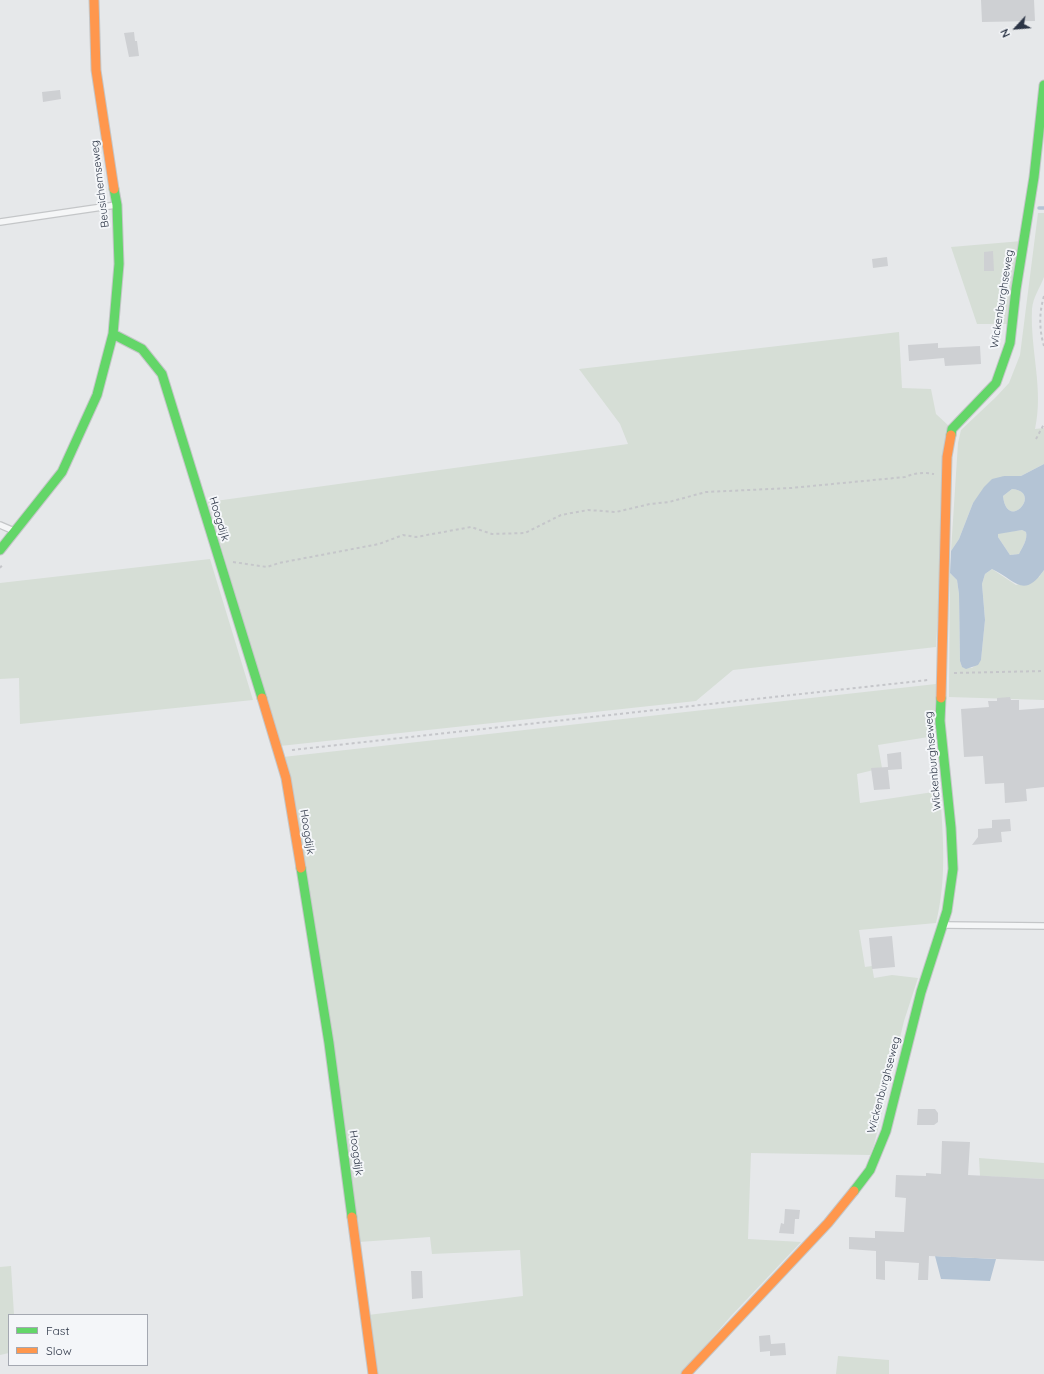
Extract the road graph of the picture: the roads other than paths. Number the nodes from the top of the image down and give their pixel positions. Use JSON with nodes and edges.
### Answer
{"nodes":[{"id":1,"x":94,"y":0,"type":"edge"},
{"id":2,"x":1044,"y":85,"type":"edge"},
{"id":3,"x":1042,"y":118,"type":"edge"},
{"id":4,"x":117,"y":205,"type":"junction"},
{"id":5,"x":0,"y":222,"type":"edge"},
{"id":6,"x":113,"y":334,"type":"junction"},
{"id":7,"x":0,"y":525,"type":"edge"},
{"id":8,"x":16,"y":532,"type":"junction"},
{"id":9,"x":0,"y":550,"type":"edge"},
{"id":10,"x":942,"y":925,"type":"junction"},
{"id":11,"x":1044,"y":926,"type":"edge"},
{"id":12,"x":373,"y":1374,"type":"edge"},
{"id":13,"x":686,"y":1374,"type":"edge"}],
"edges":[{"from":1,"to":4,"type":"street","name":"Beusichemseweg"},
{"from":2,"to":3,"type":"street","name":"Wickenburghseweg"},
{"from":3,"to":10,"type":"street","name":"Wickenburghseweg"},
{"from":4,"to":5,"type":"lane"},
{"from":4,"to":6,"type":"street","name":"Beusichemseweg"},
{"from":6,"to":8,"type":"street","name":"Beusichemseweg"},
{"from":6,"to":12,"type":"street","name":"Hoogdijk"},
{"from":7,"to":8,"type":"lane"},
{"from":8,"to":9,"type":"street","name":"Beusichemseweg"},
{"from":10,"to":11,"type":"lane"},
{"from":10,"to":13,"type":"street","name":"Wickenburghseweg"}]}
